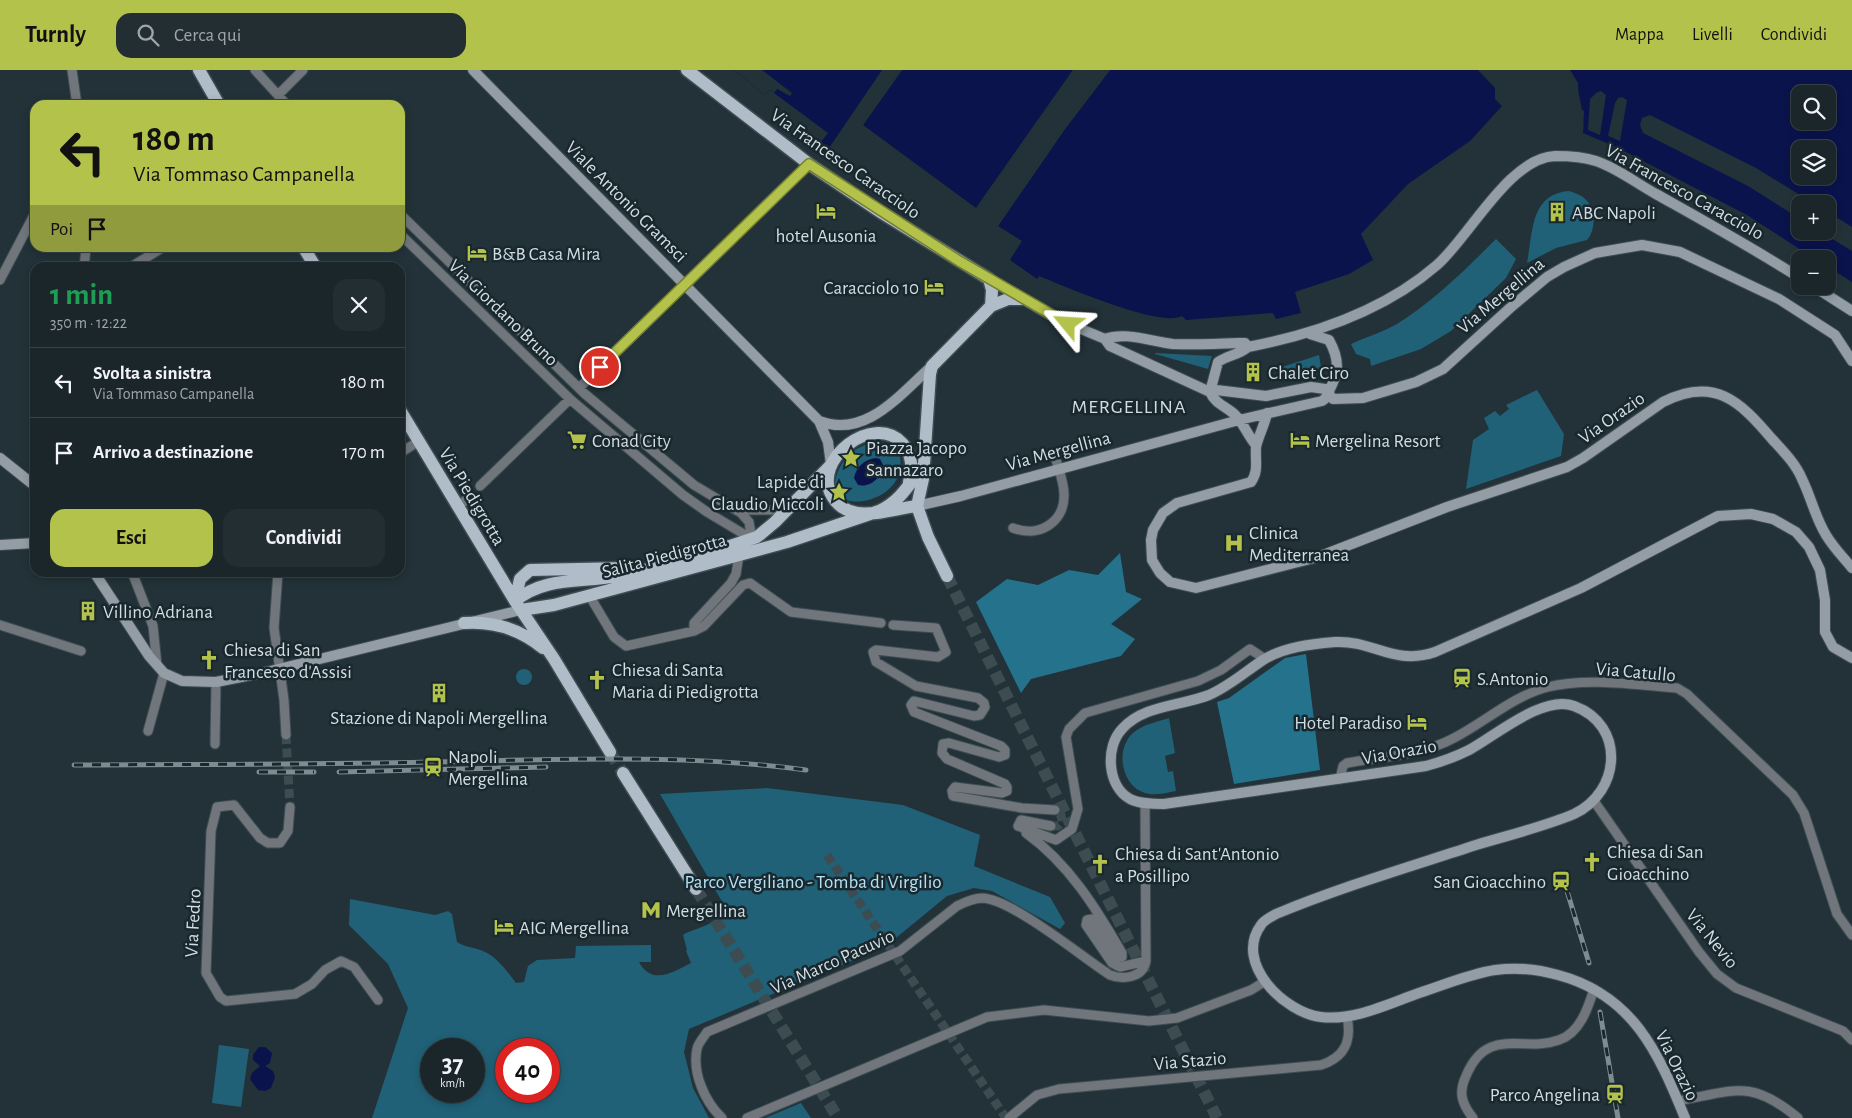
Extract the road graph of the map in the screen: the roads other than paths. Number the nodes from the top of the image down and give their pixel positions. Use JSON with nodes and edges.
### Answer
{"nodes":[{"id":1,"x":72,"y":70,"type":"edge"},
{"id":2,"x":199,"y":70,"type":"edge"},
{"id":3,"x":255,"y":70,"type":"edge"},
{"id":4,"x":303,"y":70,"type":"edge"},
{"id":5,"x":473,"y":70,"type":"edge"},
{"id":6,"x":687,"y":70,"type":"edge"},
{"id":7,"x":278,"y":95,"type":"junction"},
{"id":8,"x":76,"y":100,"type":"edge"},
{"id":9,"x":216,"y":100,"type":"edge"},
{"id":10,"x":282,"y":100,"type":"edge"},
{"id":11,"x":809,"y":164,"type":"junction"},
{"id":12,"x":405,"y":219,"type":"edge"},
{"id":13,"x":30,"y":223,"type":"edge"},
{"id":14,"x":405,"y":239,"type":"edge"},
{"id":15,"x":156,"y":252,"type":"edge"},
{"id":16,"x":140,"y":262,"type":"edge"},
{"id":17,"x":1791,"y":272,"type":"edge"},
{"id":18,"x":0,"y":280,"type":"edge"},
{"id":19,"x":991,"y":284,"type":"junction"},
{"id":20,"x":684,"y":285,"type":"junction"},
{"id":21,"x":1827,"y":295,"type":"edge"},
{"id":22,"x":1021,"y":299,"type":"junction"},
{"id":23,"x":991,"y":306,"type":"junction"},
{"id":24,"x":1852,"y":311,"type":"edge"},
{"id":25,"x":1310,"y":334,"type":"junction"},
{"id":26,"x":1105,"y":340,"type":"junction"},
{"id":27,"x":1248,"y":347,"type":"junction"},
{"id":28,"x":1852,"y":362,"type":"edge"},
{"id":29,"x":932,"y":366,"type":"junction"},
{"id":30,"x":579,"y":388,"type":"junction"},
{"id":31,"x":1210,"y":392,"type":"junction"},
{"id":32,"x":1328,"y":393,"type":"junction"},
{"id":33,"x":570,"y":399,"type":"junction"},
{"id":34,"x":1267,"y":413,"type":"junction"},
{"id":35,"x":405,"y":418,"type":"edge"},
{"id":36,"x":1239,"y":420,"type":"junction"},
{"id":37,"x":819,"y":421,"type":"junction"},
{"id":38,"x":419,"y":441,"type":"junction"},
{"id":39,"x":905,"y":445,"type":"junction"},
{"id":40,"x":1256,"y":445,"type":"junction"},
{"id":41,"x":405,"y":450,"type":"edge"},
{"id":42,"x":0,"y":458,"type":"edge"},
{"id":43,"x":924,"y":464,"type":"junction"},
{"id":44,"x":831,"y":465,"type":"junction"},
{"id":45,"x":1058,"y":465,"type":"junction"},
{"id":46,"x":30,"y":482,"type":"edge"},
{"id":47,"x":480,"y":486,"type":"dead end"},
{"id":48,"x":907,"y":487,"type":"junction"},
{"id":49,"x":470,"y":496,"type":"dead end"},
{"id":50,"x":917,"y":506,"type":"junction"},
{"id":51,"x":458,"y":508,"type":"junction"},
{"id":52,"x":738,"y":510,"type":"junction"},
{"id":53,"x":786,"y":510,"type":"junction"},
{"id":54,"x":879,"y":512,"type":"junction"},
{"id":55,"x":1013,"y":528,"type":"dead end"},
{"id":56,"x":30,"y":543,"type":"edge"},
{"id":57,"x":0,"y":545,"type":"edge"},
{"id":58,"x":746,"y":547,"type":"junction"},
{"id":59,"x":658,"y":565,"type":"junction"},
{"id":60,"x":1852,"y":568,"type":"edge"},
{"id":61,"x":947,"y":576,"type":"tunnel mouth"},
{"id":62,"x":97,"y":577,"type":"edge"},
{"id":63,"x":134,"y":577,"type":"edge"},
{"id":64,"x":278,"y":577,"type":"edge"},
{"id":65,"x":565,"y":581,"type":"junction"},
{"id":66,"x":589,"y":594,"type":"junction"},
{"id":67,"x":564,"y":602,"type":"junction"},
{"id":68,"x":518,"y":606,"type":"junction"},
{"id":69,"x":464,"y":623,"type":"junction"},
{"id":70,"x":881,"y":623,"type":"dead end"},
{"id":71,"x":0,"y":625,"type":"edge"},
{"id":72,"x":893,"y":625,"type":"dead end"},
{"id":73,"x":694,"y":631,"type":"junction"},
{"id":74,"x":81,"y":651,"type":"dead end"},
{"id":75,"x":553,"y":657,"type":"junction"},
{"id":76,"x":1852,"y":658,"type":"edge"},
{"id":77,"x":1264,"y":659,"type":"junction"},
{"id":78,"x":161,"y":669,"type":"junction"},
{"id":79,"x":280,"y":669,"type":"junction"},
{"id":80,"x":216,"y":682,"type":"junction"},
{"id":81,"x":148,"y":731,"type":"dead end"},
{"id":82,"x":286,"y":736,"type":"tunnel mouth"},
{"id":83,"x":215,"y":744,"type":"dead end"},
{"id":84,"x":610,"y":752,"type":"tunnel mouth"},
{"id":85,"x":624,"y":773,"type":"tunnel mouth"},
{"id":86,"x":1340,"y":779,"type":"junction"},
{"id":87,"x":1594,"y":801,"type":"junction"},
{"id":88,"x":1145,"y":803,"type":"junction"},
{"id":89,"x":290,"y":807,"type":"tunnel mouth"},
{"id":90,"x":1055,"y":810,"type":"dead end"},
{"id":91,"x":1018,"y":826,"type":"junction"},
{"id":92,"x":1051,"y":826,"type":"dead end"},
{"id":93,"x":696,"y":889,"type":"tunnel mouth"},
{"id":94,"x":1852,"y":935,"type":"edge"},
{"id":95,"x":1146,"y":962,"type":"junction"},
{"id":96,"x":1264,"y":982,"type":"junction"},
{"id":97,"x":1594,"y":989,"type":"junction"},
{"id":98,"x":378,"y":1000,"type":"dead end"},
{"id":99,"x":1347,"y":1017,"type":"junction"},
{"id":100,"x":1852,"y":1040,"type":"edge"},
{"id":101,"x":1678,"y":1101,"type":"junction"},
{"id":102,"x":722,"y":1118,"type":"edge"},
{"id":103,"x":746,"y":1118,"type":"edge"},
{"id":104,"x":1009,"y":1118,"type":"edge"},
{"id":105,"x":1473,"y":1118,"type":"edge"},
{"id":106,"x":1685,"y":1118,"type":"edge"},
{"id":107,"x":1798,"y":1118,"type":"edge"}],
"edges":[{"from":1,"to":8,"type":"street"},
{"from":2,"to":9,"type":"main road"},
{"from":3,"to":7,"type":"street"},
{"from":4,"to":7,"type":"street"},
{"from":5,"to":20,"type":"street","name":"Viale Antonio Gramsci"},
{"from":6,"to":11,"type":"main road","name":"Via Francesco Caracciolo"},
{"from":7,"to":10,"type":"street"},
{"from":11,"to":19,"type":"main road","name":"Via Francesco Caracciolo"},
{"from":11,"to":20,"type":"street"},
{"from":12,"to":30,"type":"street"},
{"from":13,"to":18,"type":"street"},
{"from":14,"to":33,"type":"street","name":"Via Giordano Bruno"},
{"from":15,"to":16,"type":"street"},
{"from":17,"to":25,"type":"street","name":"Via Francesco Caracciolo"},
{"from":19,"to":22,"type":"street","name":"Via Francesco Caracciolo"},
{"from":19,"to":23,"type":"main road"},
{"from":20,"to":30,"type":"street"},
{"from":20,"to":37,"type":"street","name":"Viale Antonio Gramsci"},
{"from":21,"to":24,"type":"street"},
{"from":22,"to":23,"type":"main road"},
{"from":22,"to":26,"type":"street","name":"Via Francesco Caracciolo"},
{"from":23,"to":29,"type":"main road"},
{"from":25,"to":27,"type":"street","name":"Via Francesco Caracciolo"},
{"from":25,"to":32,"type":"street"},
{"from":26,"to":27,"type":"street","name":"Via Francesco Caracciolo"},
{"from":26,"to":31,"type":"street","name":"Via Francesco Caracciolo"},
{"from":27,"to":31,"type":"street"},
{"from":28,"to":32,"type":"street","name":"Via Mergellina"},
{"from":29,"to":37,"type":"street"},
{"from":29,"to":43,"type":"main road"},
{"from":30,"to":52,"type":"street"},
{"from":31,"to":32,"type":"street","name":"Via Mergellina"},
{"from":31,"to":36,"type":"street","name":"Via Francesco Caracciolo"},
{"from":32,"to":34,"type":"street","name":"Via Mergellina"},
{"from":33,"to":47,"type":"street"},
{"from":33,"to":58,"type":"street","name":"Via Giordano Bruno"},
{"from":34,"to":36,"type":"street","name":"Via Mergellina"},
{"from":34,"to":40,"type":"street","name":"Via Orazio"},
{"from":35,"to":38,"type":"main road","name":"Via Piedigrotta"},
{"from":36,"to":40,"type":"street"},
{"from":36,"to":45,"type":"street","name":"Via Mergellina"},
{"from":37,"to":44,"type":"street"},
{"from":38,"to":41,"type":"street"},
{"from":38,"to":51,"type":"main road","name":"Via Piedigrotta"},
{"from":39,"to":43,"type":"main road"},
{"from":39,"to":44,"type":"main road"},
{"from":39,"to":48,"type":"main road"},
{"from":40,"to":60,"type":"street","name":"Via Orazio"},
{"from":42,"to":46,"type":"street"},
{"from":43,"to":48,"type":"main road"},
{"from":43,"to":50,"type":"main road"},
{"from":44,"to":53,"type":"main road"},
{"from":44,"to":54,"type":"main road"},
{"from":45,"to":50,"type":"street","name":"Via Mergellina"},
{"from":45,"to":55,"type":"street"},
{"from":48,"to":54,"type":"main road"},
{"from":49,"to":51,"type":"street"},
{"from":50,"to":54,"type":"main road","name":"Via Mergellina"},
{"from":50,"to":61,"type":"main road"},
{"from":51,"to":68,"type":"main road","name":"Via Piedigrotta"},
{"from":52,"to":53,"type":"street"},
{"from":52,"to":58,"type":"street"},
{"from":53,"to":58,"type":"main road"},
{"from":54,"to":58,"type":"main road"},
{"from":56,"to":57,"type":"street"},
{"from":58,"to":59,"type":"main road","name":"Salita Piedigrotta"},
{"from":58,"to":66,"type":"main road","name":"Salita Piedigrotta"},
{"from":58,"to":73,"type":"street"},
{"from":59,"to":65,"type":"main road","name":"Salita Piedigrotta"},
{"from":59,"to":68,"type":"main road","name":"Salita Piedigrotta"},
{"from":62,"to":78,"type":"street"},
{"from":63,"to":78,"type":"street"},
{"from":64,"to":79,"type":"street"},
{"from":65,"to":67,"type":"main road"},
{"from":65,"to":68,"type":"main road","name":"Salita Piedigrotta"},
{"from":66,"to":67,"type":"main road","name":"Salita Piedigrotta"},
{"from":66,"to":73,"type":"street"},
{"from":67,"to":68,"type":"main road","name":"Salita Piedigrotta"},
{"from":68,"to":69,"type":"street","name":"Salita Piedigrotta"},
{"from":68,"to":75,"type":"main road","name":"Via Piedigrotta"},
{"from":69,"to":75,"type":"main road"},
{"from":69,"to":79,"type":"street"},
{"from":70,"to":73,"type":"street"},
{"from":71,"to":74,"type":"street"},
{"from":72,"to":90,"type":"street"},
{"from":75,"to":84,"type":"main road","name":"Via Piedigrotta"},
{"from":76,"to":77,"type":"street","name":"Via Orazio"},
{"from":77,"to":88,"type":"street","name":"Via Orazio"},
{"from":77,"to":91,"type":"street"},
{"from":78,"to":80,"type":"street"},
{"from":78,"to":81,"type":"street"},
{"from":79,"to":80,"type":"street"},
{"from":79,"to":82,"type":"street"},
{"from":80,"to":83,"type":"street"},
{"from":85,"to":93,"type":"main road"},
{"from":86,"to":87,"type":"street","name":"Via Orazio"},
{"from":86,"to":88,"type":"street","name":"Via Orazio"},
{"from":86,"to":94,"type":"street","name":"Via Catullo"},
{"from":87,"to":96,"type":"street","name":"Via Orazio"},
{"from":87,"to":100,"type":"street","name":"Via Nevio"},
{"from":88,"to":95,"type":"street"},
{"from":89,"to":98,"type":"street","name":"Via Fedro"},
{"from":91,"to":92,"type":"street"},
{"from":91,"to":95,"type":"street"},
{"from":95,"to":102,"type":"street","name":"Via Marco Pacuvio"},
{"from":96,"to":99,"type":"street","name":"Via Orazio"},
{"from":96,"to":103,"type":"street"},
{"from":97,"to":99,"type":"street","name":"Via Orazio"},
{"from":97,"to":101,"type":"street","name":"Via Orazio"},
{"from":97,"to":105,"type":"street"},
{"from":99,"to":104,"type":"street","name":"Via Stazio"},
{"from":101,"to":106,"type":"street","name":"Via Orazio"},
{"from":101,"to":107,"type":"street"}]}
